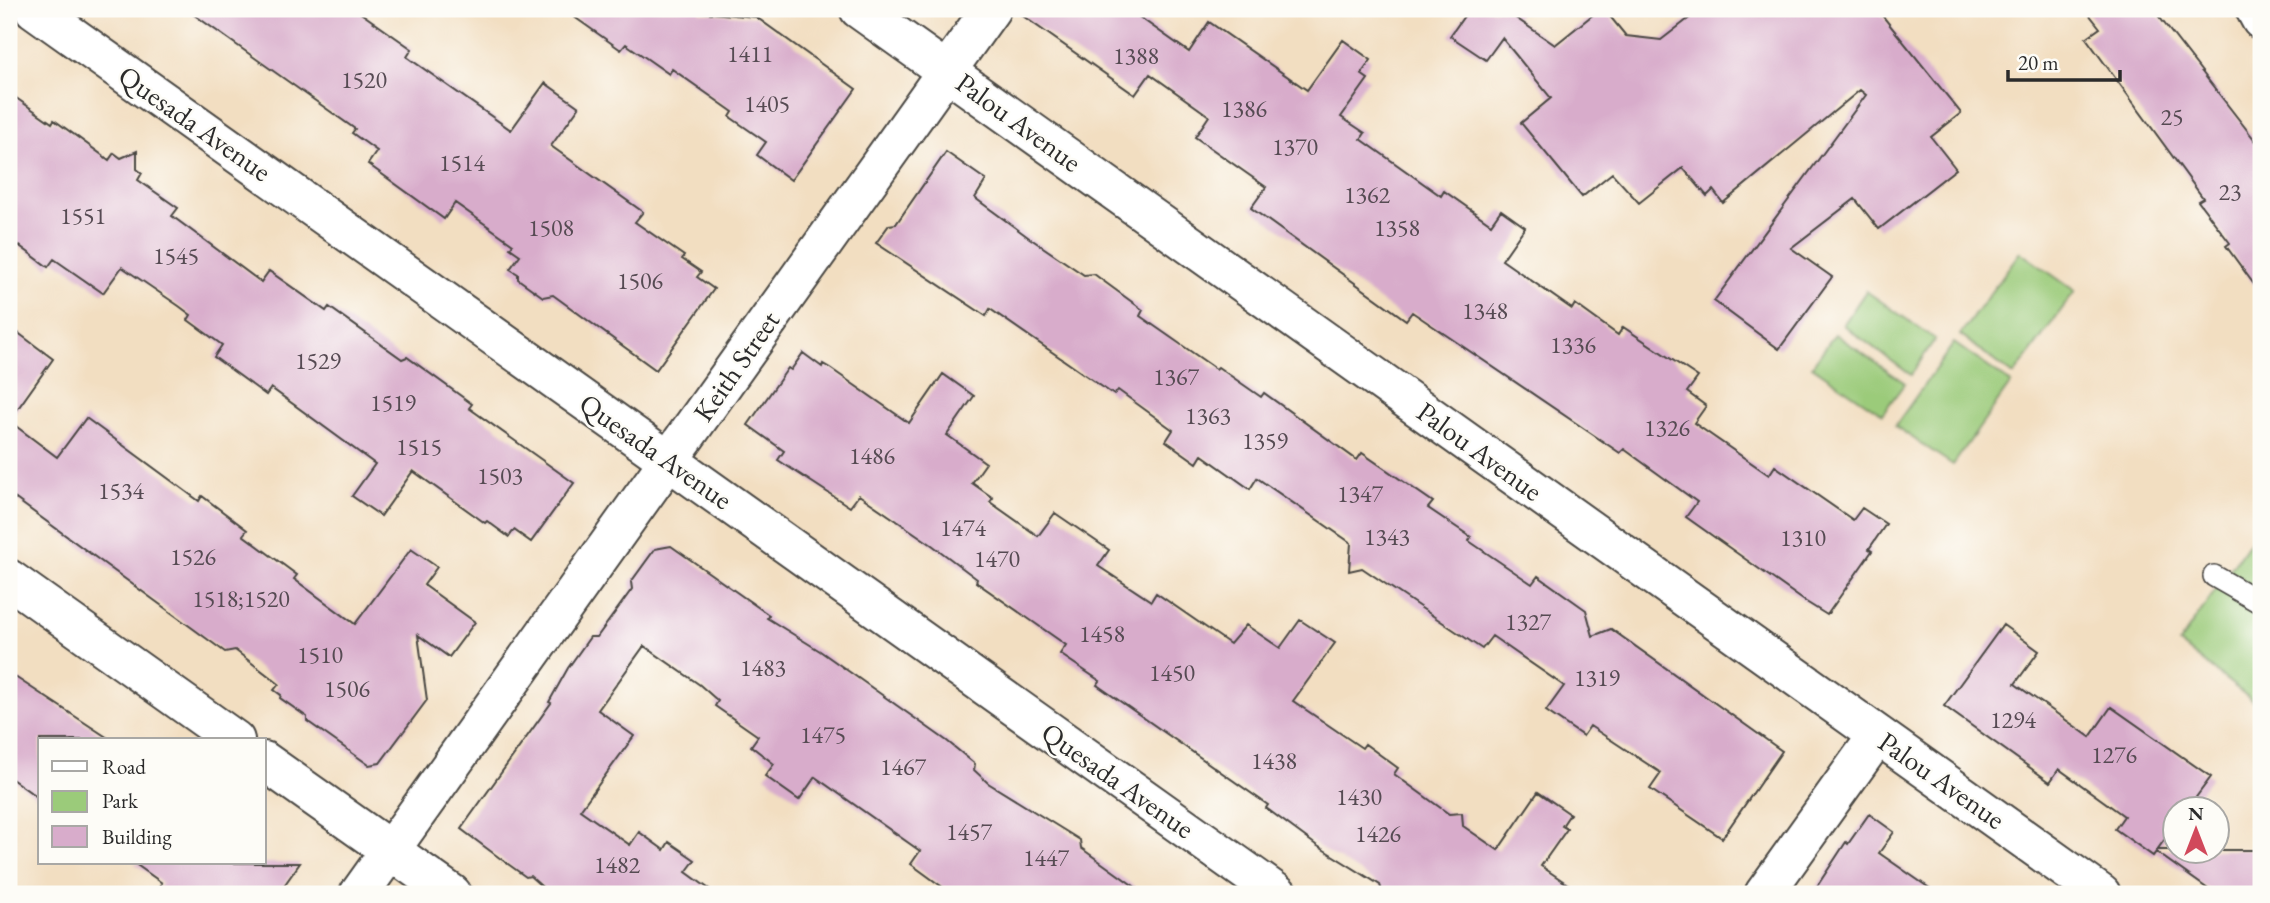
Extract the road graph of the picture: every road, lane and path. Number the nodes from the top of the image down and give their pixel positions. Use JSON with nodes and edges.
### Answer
{"nodes":[{"id":1,"x":34,"y":9,"type":"edge"},
{"id":2,"x":859,"y":9,"type":"edge"},
{"id":3,"x":991,"y":9,"type":"edge"},
{"id":4,"x":2255,"y":9,"type":"edge"},
{"id":5,"x":2261,"y":20,"type":"edge"},
{"id":6,"x":947,"y":70,"type":"junction"},
{"id":7,"x":669,"y":460,"type":"junction"},
{"id":8,"x":2214,"y":576,"type":"dead end"},
{"id":9,"x":9,"y":579,"type":"edge"},
{"id":10,"x":2261,"y":603,"type":"edge"},
{"id":11,"x":1878,"y":735,"type":"junction"},
{"id":12,"x":232,"y":738,"type":"edge"},
{"id":13,"x":266,"y":762,"type":"edge"},
{"id":14,"x":390,"y":850,"type":"junction"},
{"id":15,"x":359,"y":894,"type":"edge"},
{"id":16,"x":452,"y":894,"type":"edge"},
{"id":17,"x":1278,"y":894,"type":"edge"},
{"id":18,"x":1764,"y":894,"type":"edge"},
{"id":19,"x":2101,"y":894,"type":"edge"}],
"edges":[{"from":1,"to":7,"type":"street","name":"Quesada Avenue"},
{"from":2,"to":6,"type":"street","name":"Palou Avenue"},
{"from":3,"to":6,"type":"street","name":"Keith Street"},
{"from":4,"to":5,"type":"street"},
{"from":6,"to":7,"type":"street","name":"Keith Street"},
{"from":6,"to":11,"type":"street","name":"Palou Avenue"},
{"from":7,"to":14,"type":"street","name":"Keith Street"},
{"from":7,"to":17,"type":"street","name":"Quesada Avenue"},
{"from":8,"to":10,"type":"lane"},
{"from":9,"to":12,"type":"street"},
{"from":11,"to":18,"type":"street"},
{"from":11,"to":19,"type":"street","name":"Palou Avenue"},
{"from":13,"to":14,"type":"street"},
{"from":14,"to":15,"type":"street","name":"Keith Street"},
{"from":14,"to":16,"type":"street"}]}
